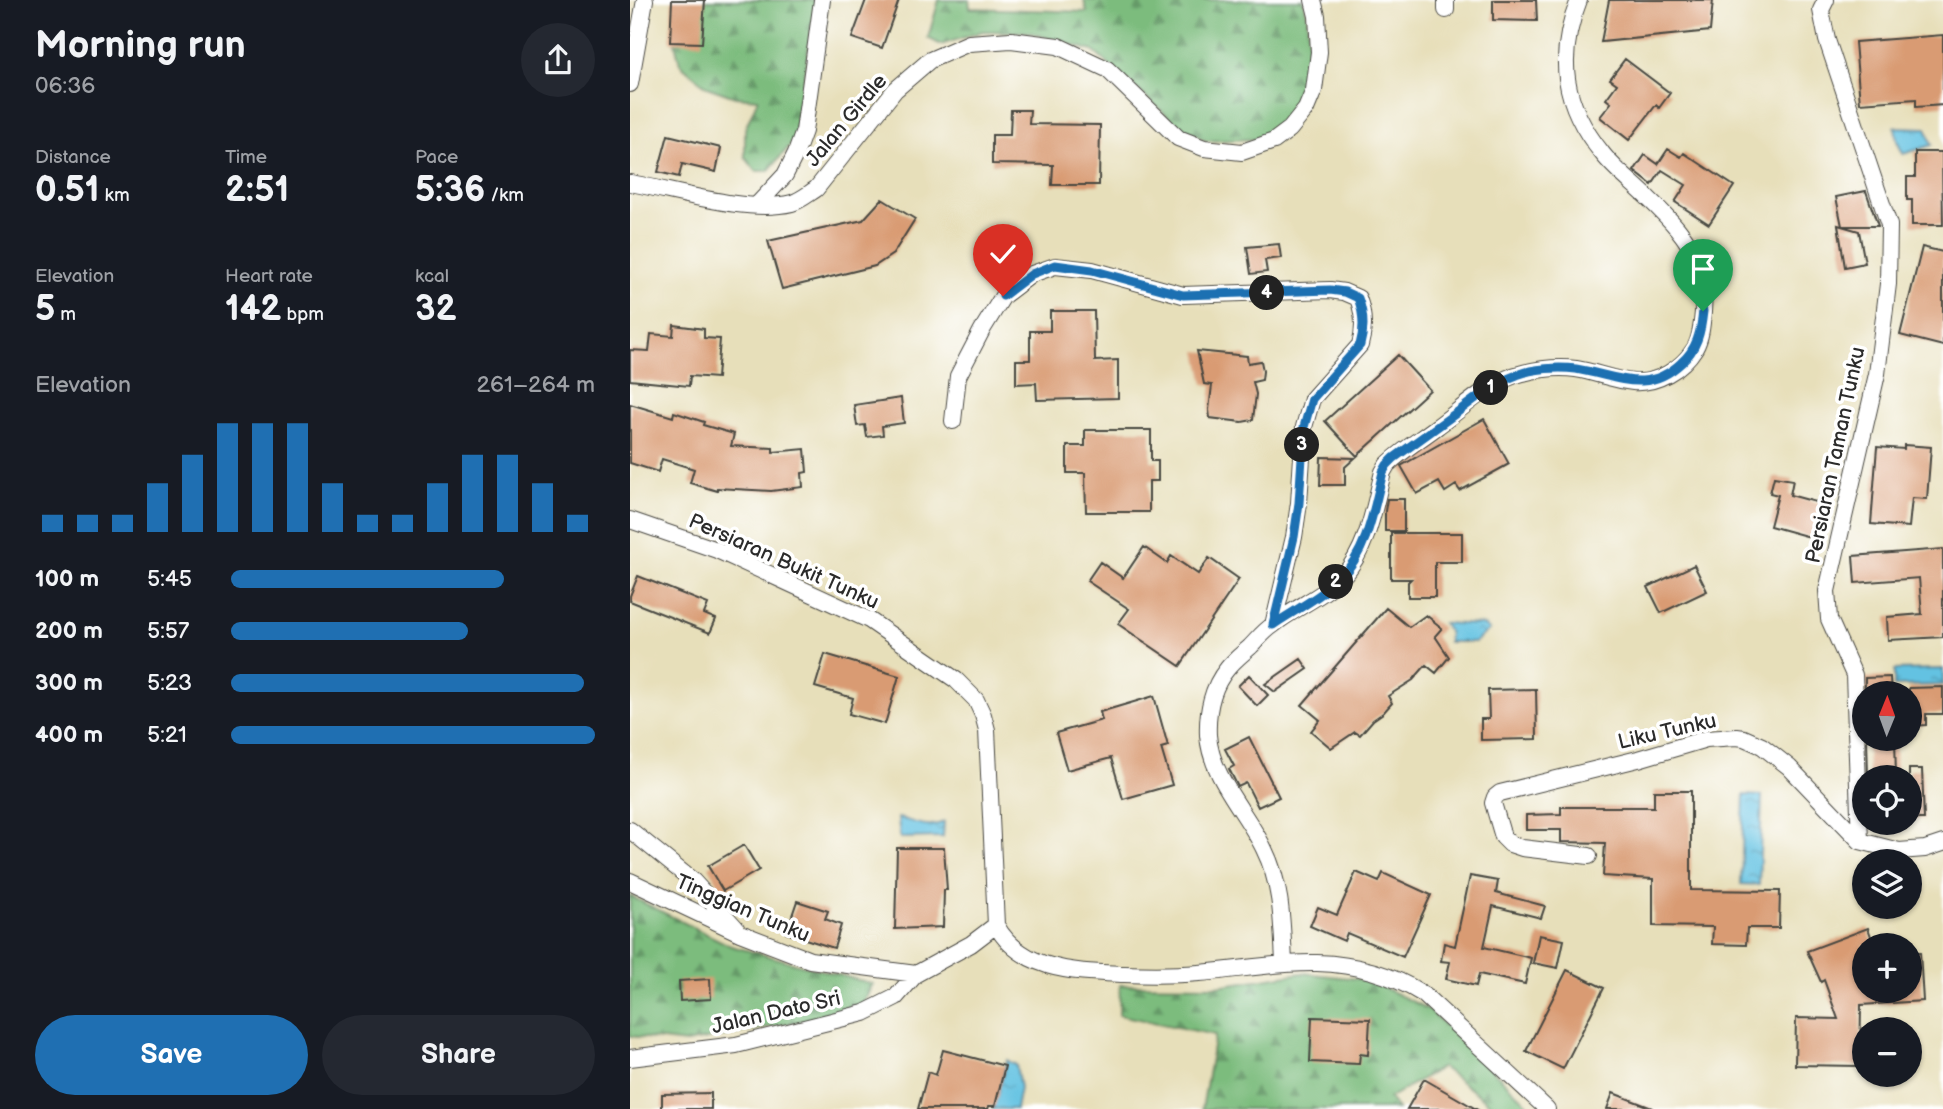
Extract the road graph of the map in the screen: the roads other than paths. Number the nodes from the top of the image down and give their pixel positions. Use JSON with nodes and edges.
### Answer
{"nodes":[{"id":1,"x":645,"y":0,"type":"edge"},
{"id":2,"x":822,"y":0,"type":"edge"},
{"id":3,"x":1313,"y":0,"type":"edge"},
{"id":4,"x":1579,"y":0,"type":"edge"},
{"id":5,"x":1826,"y":0,"type":"edge"},
{"id":6,"x":630,"y":84,"type":"edge"},
{"id":7,"x":630,"y":183,"type":"edge"},
{"id":8,"x":757,"y":205,"type":"junction"},
{"id":9,"x":953,"y":421,"type":"dead end"},
{"id":10,"x":630,"y":520,"type":"edge"},
{"id":11,"x":1273,"y":625,"type":"junction"},
{"id":12,"x":630,"y":830,"type":"edge"},
{"id":13,"x":1860,"y":841,"type":"junction"},
{"id":14,"x":1943,"y":843,"type":"edge"},
{"id":15,"x":1589,"y":856,"type":"dead end"},
{"id":16,"x":630,"y":881,"type":"edge"},
{"id":17,"x":996,"y":925,"type":"junction"},
{"id":18,"x":740,"y":933,"type":"junction"},
{"id":19,"x":1284,"y":963,"type":"junction"},
{"id":20,"x":916,"y":974,"type":"junction"},
{"id":21,"x":630,"y":1058,"type":"edge"},
{"id":22,"x":1547,"y":1109,"type":"edge"}],
"edges":[{"from":1,"to":6,"type":"street"},
{"from":2,"to":8,"type":"street"},
{"from":3,"to":8,"type":"street","name":"Jalan Girdle"},
{"from":4,"to":11,"type":"street"},
{"from":5,"to":13,"type":"street","name":"Persiaran Taman Tunku"},
{"from":7,"to":8,"type":"street","name":"Jalan Girdle"},
{"from":9,"to":11,"type":"street"},
{"from":10,"to":17,"type":"street","name":"Persiaran Bukit Tunku"},
{"from":11,"to":19,"type":"street"},
{"from":12,"to":18,"type":"street"},
{"from":13,"to":14,"type":"street"},
{"from":13,"to":15,"type":"street","name":"Liku Tunku"},
{"from":16,"to":18,"type":"street","name":"Tinggian Tunku"},
{"from":17,"to":19,"type":"street"},
{"from":17,"to":20,"type":"street"},
{"from":18,"to":20,"type":"street","name":"Tinggian Tunku"},
{"from":19,"to":22,"type":"street"},
{"from":20,"to":21,"type":"street","name":"Jalan Dato Sri"}]}
